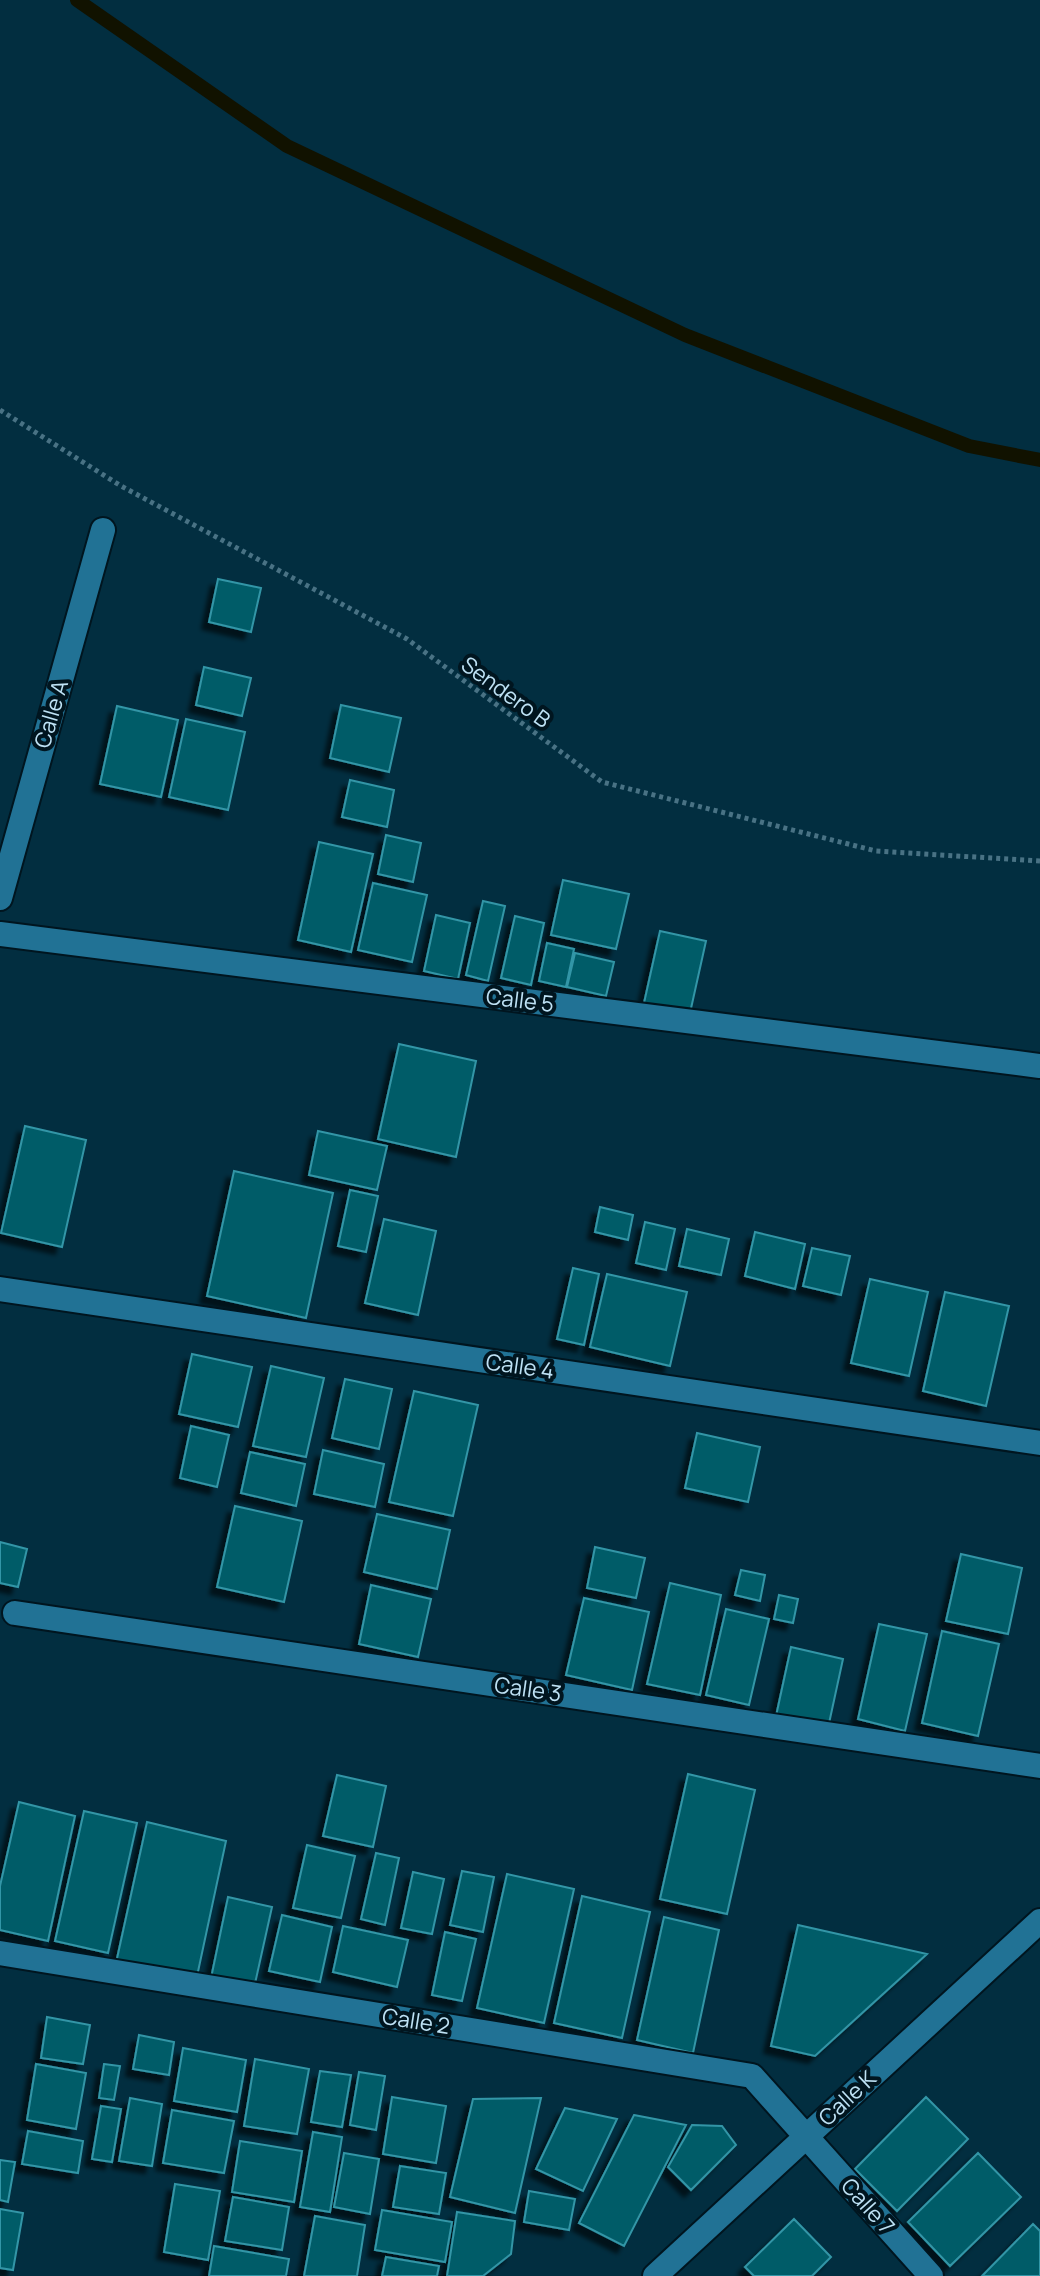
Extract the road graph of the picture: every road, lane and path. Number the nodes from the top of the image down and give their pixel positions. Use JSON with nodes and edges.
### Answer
{"nodes":[{"id":1,"x":0,"y":410,"type":"edge"},
{"id":2,"x":103,"y":530,"type":"dead end"},
{"id":3,"x":1040,"y":861,"type":"edge"},
{"id":4,"x":0,"y":898,"type":"edge"},
{"id":5,"x":0,"y":934,"type":"edge"},
{"id":6,"x":1040,"y":1066,"type":"edge"},
{"id":7,"x":0,"y":1289,"type":"edge"},
{"id":8,"x":1040,"y":1443,"type":"edge"},
{"id":9,"x":15,"y":1613,"type":"dead end"},
{"id":10,"x":1040,"y":1766,"type":"edge"},
{"id":11,"x":1040,"y":1921,"type":"edge"},
{"id":12,"x":0,"y":1953,"type":"edge"},
{"id":13,"x":805,"y":2136,"type":"junction"},
{"id":14,"x":655,"y":2276,"type":"edge"},
{"id":15,"x":931,"y":2276,"type":"edge"}],
"edges":[{"from":1,"to":3,"type":"path","name":"Sendero B"},
{"from":2,"to":4,"type":"street","name":"Calle A"},
{"from":5,"to":6,"type":"street","name":"Calle 5"},
{"from":7,"to":8,"type":"street","name":"Calle 4"},
{"from":9,"to":10,"type":"street","name":"Calle 3"},
{"from":11,"to":13,"type":"street","name":"Calle K"},
{"from":12,"to":13,"type":"street","name":"Calle 2"},
{"from":13,"to":14,"type":"street","name":"Calle K"},
{"from":13,"to":15,"type":"street","name":"Calle 7"}]}
